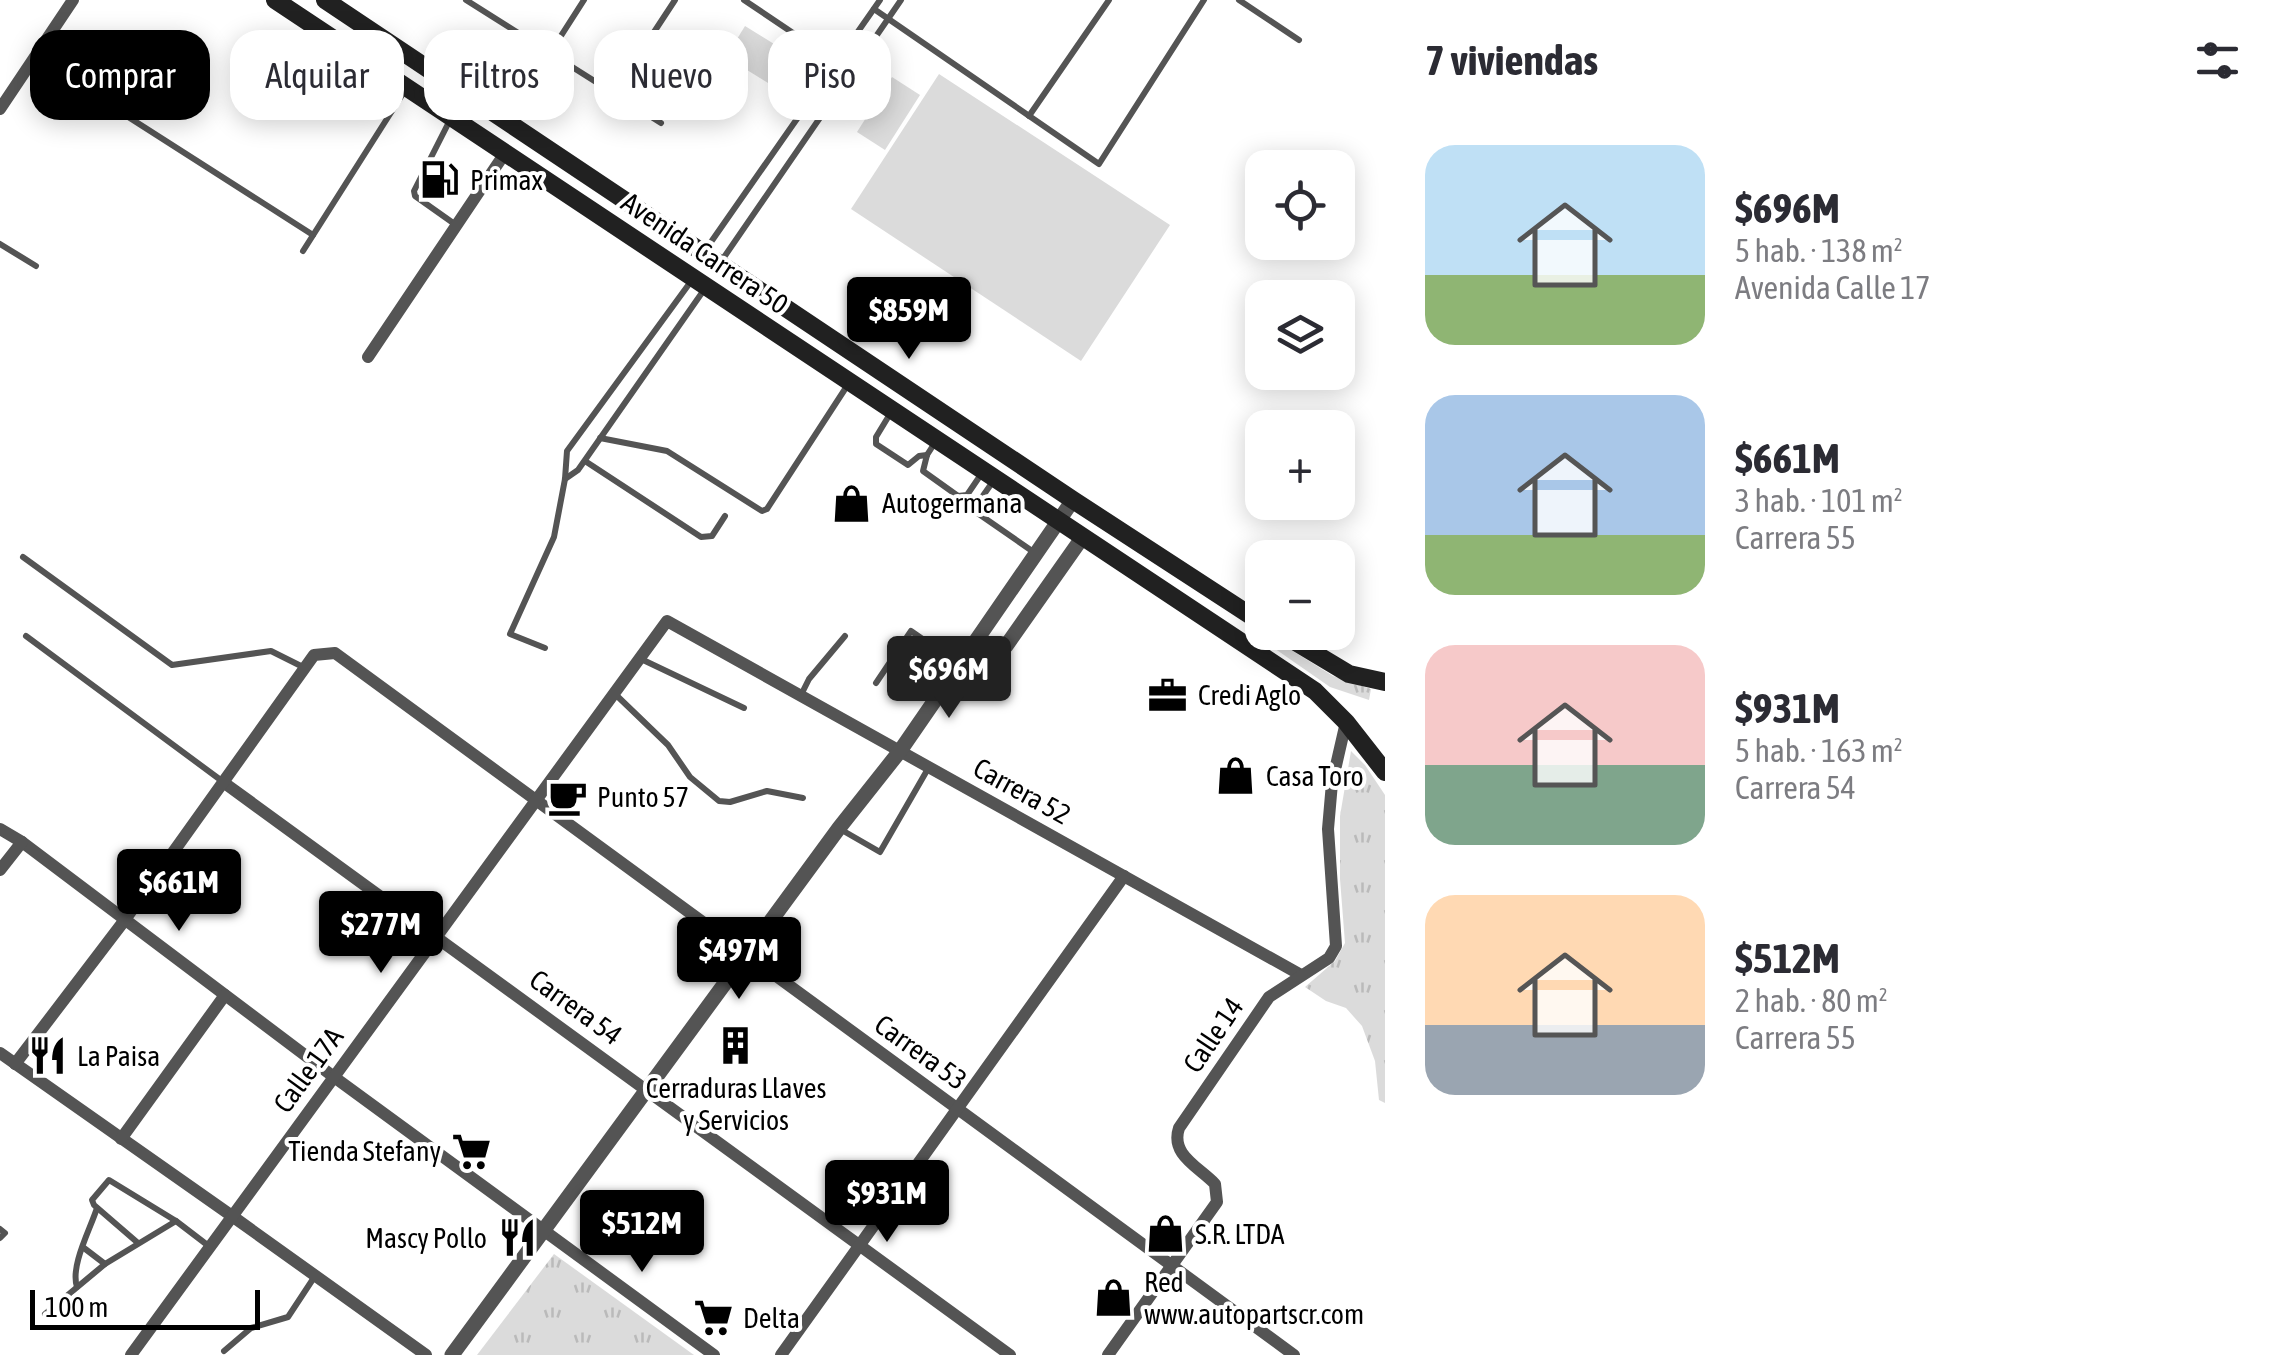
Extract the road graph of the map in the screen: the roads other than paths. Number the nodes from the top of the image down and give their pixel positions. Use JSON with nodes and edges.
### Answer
{"nodes":[{"id":1,"x":56,"y":0,"type":"edge"},
{"id":2,"x":275,"y":0,"type":"edge"},
{"id":3,"x":325,"y":0,"type":"edge"},
{"id":4,"x":466,"y":0,"type":"edge"},
{"id":5,"x":584,"y":0,"type":"edge"},
{"id":6,"x":675,"y":0,"type":"edge"},
{"id":7,"x":744,"y":0,"type":"edge"},
{"id":8,"x":880,"y":0,"type":"edge"},
{"id":9,"x":901,"y":0,"type":"edge"},
{"id":10,"x":1109,"y":0,"type":"edge"},
{"id":11,"x":1204,"y":0,"type":"edge"},
{"id":12,"x":1239,"y":0,"type":"edge"},
{"id":13,"x":70,"y":4,"type":"edge"},
{"id":14,"x":874,"y":9,"type":"junction"},
{"id":15,"x":888,"y":18,"type":"junction"},
{"id":16,"x":54,"y":30,"type":"edge"},
{"id":17,"x":514,"y":30,"type":"edge"},
{"id":18,"x":565,"y":30,"type":"edge"},
{"id":19,"x":655,"y":30,"type":"edge"},
{"id":20,"x":789,"y":30,"type":"edge"},
{"id":21,"x":859,"y":30,"type":"edge"},
{"id":22,"x":880,"y":30,"type":"edge"},
{"id":23,"x":1299,"y":40,"type":"dead end"},
{"id":24,"x":30,"y":67,"type":"edge"},
{"id":25,"x":0,"y":81,"type":"edge"},
{"id":26,"x":407,"y":88,"type":"junction"},
{"id":27,"x":14,"y":90,"type":"junction"},
{"id":28,"x":424,"y":99,"type":"edge"},
{"id":29,"x":0,"y":109,"type":"edge"},
{"id":30,"x":1029,"y":116,"type":"junction"},
{"id":31,"x":133,"y":120,"type":"edge"},
{"id":32,"x":450,"y":120,"type":"edge"},
{"id":33,"x":456,"y":120,"type":"edge"},
{"id":34,"x":656,"y":120,"type":"edge"},
{"id":35,"x":800,"y":120,"type":"edge"},
{"id":36,"x":815,"y":120,"type":"edge"},
{"id":37,"x":661,"y":123,"type":"dead end"},
{"id":38,"x":505,"y":153,"type":"junction"},
{"id":39,"x":457,"y":225,"type":"junction"},
{"id":40,"x":313,"y":235,"type":"junction"},
{"id":41,"x":0,"y":244,"type":"edge"},
{"id":42,"x":303,"y":251,"type":"dead end"},
{"id":43,"x":711,"y":258,"type":"junction"},
{"id":44,"x":36,"y":266,"type":"dead end"},
{"id":45,"x":700,"y":283,"type":"junction"},
{"id":46,"x":368,"y":357,"type":"dead end"},
{"id":47,"x":848,"y":382,"type":"junction"},
{"id":48,"x":892,"y":411,"type":"junction"},
{"id":49,"x":600,"y":438,"type":"junction"},
{"id":50,"x":931,"y":448,"type":"junction"},
{"id":51,"x":585,"y":461,"type":"junction"},
{"id":52,"x":989,"y":476,"type":"junction"},
{"id":53,"x":566,"y":479,"type":"junction"},
{"id":54,"x":1073,"y":500,"type":"junction"},
{"id":55,"x":726,"y":516,"type":"dead end"},
{"id":56,"x":1058,"y":522,"type":"junction"},
{"id":57,"x":1082,"y":538,"type":"junction"},
{"id":58,"x":1036,"y":554,"type":"junction"},
{"id":59,"x":23,"y":556,"type":"dead end"},
{"id":60,"x":667,"y":621,"type":"joint"},
{"id":61,"x":1245,"y":624,"type":"edge"},
{"id":62,"x":1245,"y":633,"type":"edge"},
{"id":63,"x":1245,"y":633,"type":"edge"},
{"id":64,"x":26,"y":636,"type":"dead end"},
{"id":65,"x":845,"y":636,"type":"dead end"},
{"id":66,"x":1232,"y":637,"type":"junction"},
{"id":67,"x":545,"y":648,"type":"dead end"},
{"id":68,"x":1274,"y":650,"type":"edge"},
{"id":69,"x":1308,"y":650,"type":"edge"},
{"id":70,"x":639,"y":659,"type":"junction"},
{"id":71,"x":960,"y":665,"type":"junction"},
{"id":72,"x":305,"y":668,"type":"junction"},
{"id":73,"x":1385,"y":682,"type":"edge"},
{"id":74,"x":876,"y":683,"type":"dead end"},
{"id":75,"x":614,"y":693,"type":"junction"},
{"id":76,"x":800,"y":696,"type":"junction"},
{"id":77,"x":744,"y":708,"type":"dead end"},
{"id":78,"x":1346,"y":722,"type":"junction"},
{"id":79,"x":900,"y":751,"type":"junction"},
{"id":80,"x":928,"y":767,"type":"junction"},
{"id":81,"x":1385,"y":772,"type":"edge"},
{"id":82,"x":222,"y":782,"type":"junction"},
{"id":83,"x":802,"y":798,"type":"dead end"},
{"id":84,"x":535,"y":802,"type":"junction"},
{"id":85,"x":838,"y":828,"type":"junction"},
{"id":86,"x":0,"y":829,"type":"edge"},
{"id":87,"x":22,"y":842,"type":"junction"},
{"id":88,"x":0,"y":870,"type":"edge"},
{"id":89,"x":1124,"y":876,"type":"junction"},
{"id":90,"x":124,"y":921,"type":"junction"},
{"id":91,"x":436,"y":936,"type":"junction"},
{"id":92,"x":745,"y":955,"type":"junction"},
{"id":93,"x":1300,"y":975,"type":"junction"},
{"id":94,"x":225,"y":995,"type":"junction"},
{"id":95,"x":0,"y":1053,"type":"edge"},
{"id":96,"x":15,"y":1064,"type":"junction"},
{"id":97,"x":334,"y":1076,"type":"junction"},
{"id":98,"x":648,"y":1091,"type":"junction"},
{"id":99,"x":957,"y":1110,"type":"junction"},
{"id":100,"x":121,"y":1139,"type":"junction"},
{"id":101,"x":97,"y":1208,"type":"junction"},
{"id":102,"x":232,"y":1216,"type":"junction"},
{"id":103,"x":176,"y":1220,"type":"junction"},
{"id":104,"x":0,"y":1229,"type":"edge"},
{"id":105,"x":545,"y":1229,"type":"junction"},
{"id":106,"x":0,"y":1238,"type":"edge"},
{"id":107,"x":138,"y":1243,"type":"junction"},
{"id":108,"x":860,"y":1246,"type":"junction"},
{"id":109,"x":210,"y":1247,"type":"junction"},
{"id":110,"x":84,"y":1248,"type":"junction"},
{"id":111,"x":105,"y":1264,"type":"junction"},
{"id":112,"x":1172,"y":1266,"type":"junction"},
{"id":113,"x":315,"y":1276,"type":"junction"},
{"id":114,"x":78,"y":1287,"type":"junction"},
{"id":115,"x":46,"y":1314,"type":"dead end"},
{"id":116,"x":224,"y":1350,"type":"dead end"},
{"id":117,"x":130,"y":1355,"type":"edge"},
{"id":118,"x":426,"y":1355,"type":"edge"},
{"id":119,"x":452,"y":1355,"type":"edge"},
{"id":120,"x":714,"y":1355,"type":"edge"},
{"id":121,"x":781,"y":1355,"type":"edge"},
{"id":122,"x":1010,"y":1355,"type":"edge"},
{"id":123,"x":1108,"y":1355,"type":"edge"},
{"id":124,"x":1294,"y":1355,"type":"edge"}],
"edges":[{"from":1,"to":13,"type":"lane"},
{"from":2,"to":26,"type":"main road","name":"Avenida Carrera 50"},
{"from":3,"to":43,"type":"main road","name":"Avenida Carrera 50"},
{"from":4,"to":17,"type":"lane"},
{"from":5,"to":18,"type":"lane"},
{"from":6,"to":19,"type":"lane"},
{"from":7,"to":20,"type":"lane"},
{"from":8,"to":14,"type":"lane"},
{"from":9,"to":15,"type":"lane"},
{"from":10,"to":30,"type":"lane"},
{"from":11,"to":30,"type":"lane"},
{"from":12,"to":23,"type":"lane"},
{"from":13,"to":16,"type":"street"},
{"from":14,"to":15,"type":"lane"},
{"from":14,"to":21,"type":"lane"},
{"from":15,"to":22,"type":"lane"},
{"from":15,"to":30,"type":"lane"},
{"from":24,"to":27,"type":"street"},
{"from":25,"to":27,"type":"lane"},
{"from":26,"to":28,"type":"main road","name":"Avenida Carrera 50"},
{"from":26,"to":40,"type":"lane"},
{"from":27,"to":29,"type":"street"},
{"from":31,"to":40,"type":"lane"},
{"from":32,"to":39,"type":"lane"},
{"from":33,"to":38,"type":"main road","name":"Avenida Carrera 50"},
{"from":34,"to":37,"type":"lane"},
{"from":35,"to":43,"type":"lane"},
{"from":36,"to":43,"type":"lane"},
{"from":38,"to":39,"type":"street"},
{"from":38,"to":45,"type":"main road","name":"Avenida Carrera 50"},
{"from":39,"to":46,"type":"street"},
{"from":40,"to":42,"type":"lane"},
{"from":41,"to":44,"type":"lane"},
{"from":43,"to":54,"type":"main road","name":"Avenida Carrera 50"},
{"from":45,"to":47,"type":"main road","name":"Avenida Carrera 50"},
{"from":45,"to":49,"type":"lane"},
{"from":45,"to":53,"type":"lane"},
{"from":47,"to":48,"type":"main road","name":"Avenida Carrera 50"},
{"from":47,"to":49,"type":"lane"},
{"from":48,"to":50,"type":"main road","name":"Avenida Carrera 50"},
{"from":48,"to":50,"type":"lane"},
{"from":49,"to":51,"type":"lane"},
{"from":50,"to":52,"type":"main road","name":"Avenida Carrera 50"},
{"from":50,"to":52,"type":"lane"},
{"from":51,"to":53,"type":"lane"},
{"from":51,"to":55,"type":"lane"},
{"from":52,"to":56,"type":"main road","name":"Avenida Carrera 50"},
{"from":52,"to":58,"type":"lane"},
{"from":53,"to":67,"type":"lane"},
{"from":54,"to":56,"type":"street"},
{"from":54,"to":61,"type":"main road","name":"Avenida Carrera 50"},
{"from":56,"to":57,"type":"main road","name":"Avenida Carrera 50"},
{"from":56,"to":58,"type":"street"},
{"from":57,"to":66,"type":"main road","name":"Avenida Carrera 50"},
{"from":57,"to":71,"type":"street"},
{"from":58,"to":71,"type":"street"},
{"from":59,"to":72,"type":"lane"},
{"from":60,"to":70,"type":"street","name":"Calle 17A"},
{"from":60,"to":76,"type":"street","name":"Carrera 52"},
{"from":62,"to":66,"type":"main road","name":"Avenida Carrera 50"},
{"from":63,"to":66,"type":"lane"},
{"from":64,"to":82,"type":"lane","name":"Carrera 54"},
{"from":65,"to":76,"type":"lane"},
{"from":68,"to":78,"type":"main road","name":"Avenida Carrera 50"},
{"from":69,"to":73,"type":"main road"},
{"from":70,"to":75,"type":"street","name":"Calle 17A"},
{"from":70,"to":77,"type":"lane"},
{"from":71,"to":74,"type":"lane"},
{"from":71,"to":79,"type":"street"},
{"from":72,"to":82,"type":"street"},
{"from":72,"to":84,"type":"street","name":"Carrera 53"},
{"from":75,"to":83,"type":"lane"},
{"from":75,"to":84,"type":"street","name":"Calle 17A"},
{"from":76,"to":79,"type":"street","name":"Carrera 52"},
{"from":78,"to":81,"type":"main road","name":"Avenida Carrera 50"},
{"from":78,"to":93,"type":"street","name":"Calle 14"},
{"from":79,"to":80,"type":"street","name":"Carrera 52"},
{"from":79,"to":85,"type":"street"},
{"from":80,"to":85,"type":"lane"},
{"from":80,"to":89,"type":"street","name":"Carrera 52"},
{"from":82,"to":90,"type":"street"},
{"from":82,"to":91,"type":"street","name":"Carrera 54"},
{"from":84,"to":91,"type":"street","name":"Calle 17A"},
{"from":84,"to":92,"type":"street","name":"Carrera 53"},
{"from":85,"to":92,"type":"street"},
{"from":86,"to":87,"type":"street"},
{"from":87,"to":88,"type":"street"},
{"from":87,"to":90,"type":"street"},
{"from":89,"to":93,"type":"street","name":"Carrera 52"},
{"from":89,"to":99,"type":"street"},
{"from":90,"to":94,"type":"street"},
{"from":90,"to":96,"type":"street"},
{"from":91,"to":97,"type":"street","name":"Calle 17A"},
{"from":91,"to":98,"type":"street","name":"Carrera 54"},
{"from":92,"to":98,"type":"street"},
{"from":92,"to":99,"type":"street","name":"Carrera 53"},
{"from":93,"to":112,"type":"street","name":"Calle 14"},
{"from":94,"to":97,"type":"street"},
{"from":94,"to":100,"type":"street"},
{"from":95,"to":96,"type":"street"},
{"from":96,"to":100,"type":"street"},
{"from":97,"to":102,"type":"street","name":"Calle 17A"},
{"from":97,"to":105,"type":"street"},
{"from":98,"to":105,"type":"street"},
{"from":98,"to":108,"type":"street","name":"Carrera 54"},
{"from":99,"to":108,"type":"street"},
{"from":99,"to":112,"type":"street","name":"Carrera 53"},
{"from":100,"to":102,"type":"street"},
{"from":101,"to":103,"type":"lane"},
{"from":101,"to":107,"type":"lane"},
{"from":101,"to":110,"type":"lane"},
{"from":102,"to":109,"type":"street","name":"Calle 17A"},
{"from":102,"to":113,"type":"street"},
{"from":103,"to":107,"type":"lane"},
{"from":103,"to":109,"type":"lane"},
{"from":104,"to":106,"type":"lane"},
{"from":105,"to":119,"type":"street"},
{"from":105,"to":120,"type":"street"},
{"from":107,"to":111,"type":"lane"},
{"from":108,"to":121,"type":"street"},
{"from":108,"to":122,"type":"street","name":"Carrera 54"},
{"from":109,"to":117,"type":"street","name":"Calle 17A"},
{"from":110,"to":111,"type":"lane"},
{"from":110,"to":114,"type":"lane"},
{"from":111,"to":114,"type":"lane"},
{"from":112,"to":123,"type":"street","name":"Calle 14"},
{"from":112,"to":124,"type":"street","name":"Carrera 53"},
{"from":113,"to":116,"type":"lane"},
{"from":113,"to":118,"type":"street"},
{"from":114,"to":115,"type":"lane"}]}
